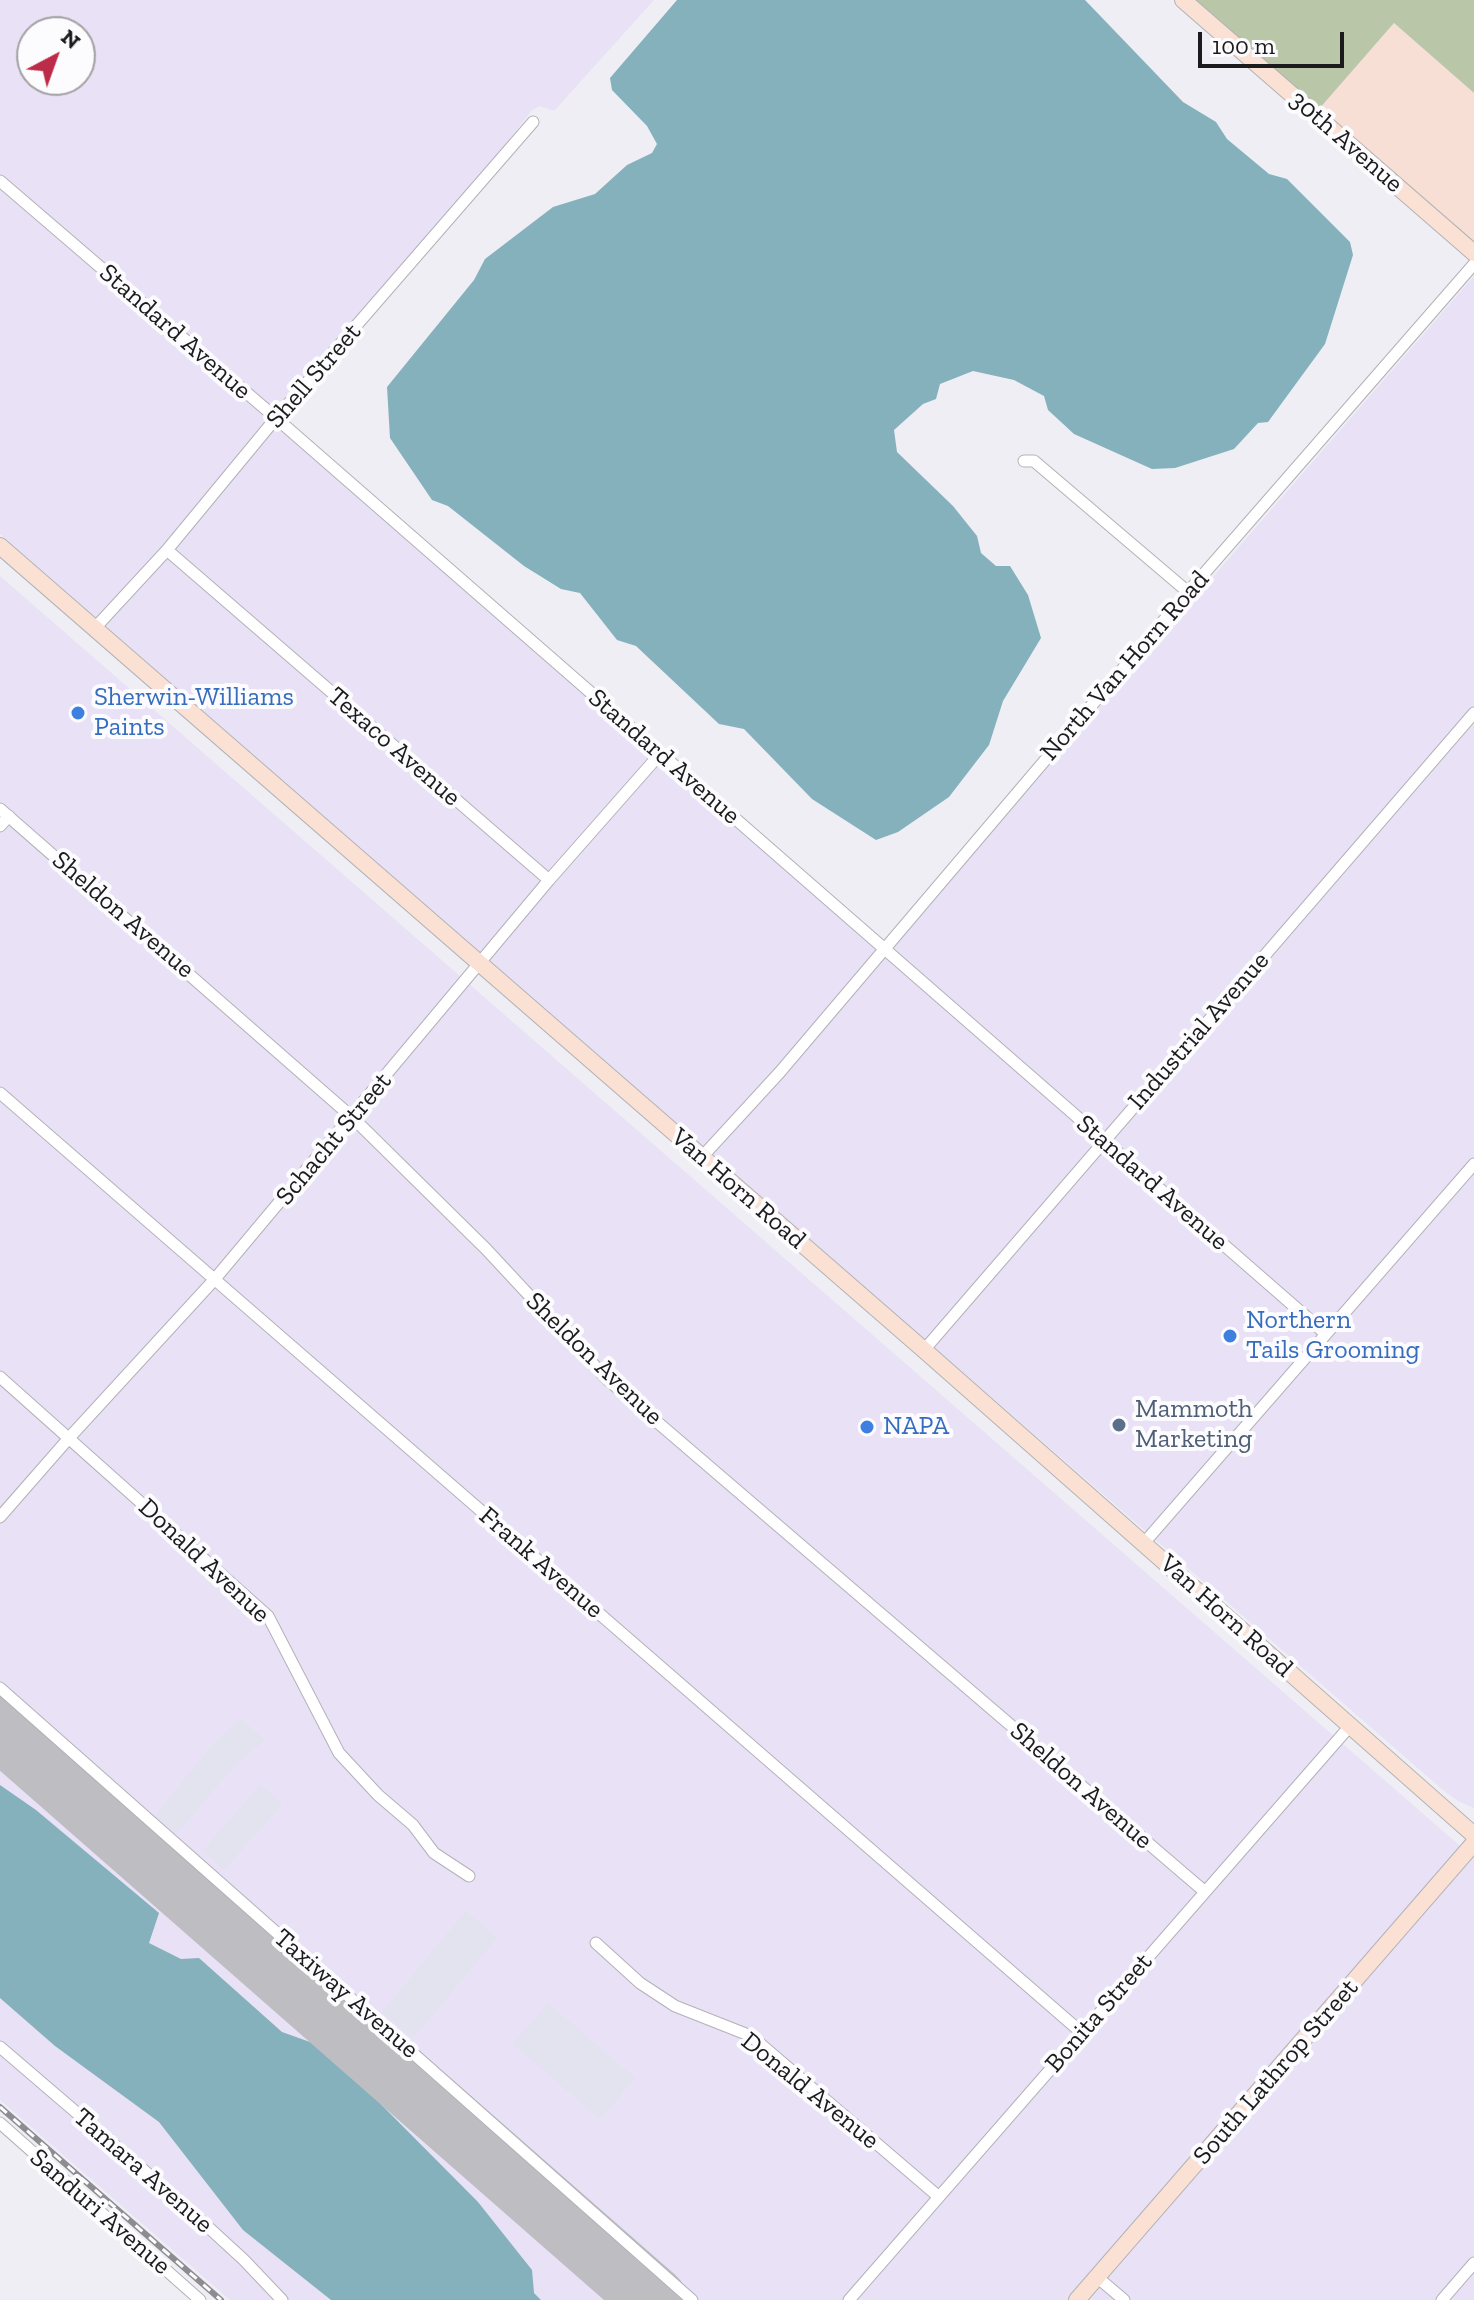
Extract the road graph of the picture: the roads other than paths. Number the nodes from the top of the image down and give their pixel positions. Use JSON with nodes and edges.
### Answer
{"nodes":[{"id":1,"x":1183,"y":0,"type":"edge"},
{"id":2,"x":533,"y":122,"type":"dead end"},
{"id":3,"x":0,"y":181,"type":"edge"},
{"id":4,"x":1474,"y":253,"type":"edge"},
{"id":5,"x":1474,"y":264,"type":"edge"},
{"id":6,"x":276,"y":418,"type":"junction"},
{"id":7,"x":1024,"y":461,"type":"dead end"},
{"id":8,"x":0,"y":546,"type":"edge"},
{"id":9,"x":167,"y":550,"type":"junction"},
{"id":10,"x":1188,"y":592,"type":"junction"},
{"id":11,"x":94,"y":629,"type":"junction"},
{"id":12,"x":1474,"y":713,"type":"edge"},
{"id":13,"x":660,"y":754,"type":"junction"},
{"id":14,"x":4,"y":813,"type":"edge"},
{"id":15,"x":0,"y":826,"type":"edge"},
{"id":16,"x":549,"y":880,"type":"junction"},
{"id":17,"x":884,"y":948,"type":"junction"},
{"id":18,"x":479,"y":964,"type":"junction"},
{"id":19,"x":0,"y":1093,"type":"edge"},
{"id":20,"x":353,"y":1118,"type":"junction"},
{"id":21,"x":1104,"y":1142,"type":"junction"},
{"id":22,"x":701,"y":1158,"type":"junction"},
{"id":23,"x":1474,"y":1164,"type":"edge"},
{"id":24,"x":214,"y":1280,"type":"junction"},
{"id":25,"x":1326,"y":1334,"type":"junction"},
{"id":26,"x":924,"y":1350,"type":"junction"},
{"id":27,"x":0,"y":1377,"type":"edge"},
{"id":28,"x":69,"y":1438,"type":"junction"},
{"id":29,"x":0,"y":1517,"type":"edge"},
{"id":30,"x":1144,"y":1543,"type":"junction"},
{"id":31,"x":0,"y":1688,"type":"edge"},
{"id":32,"x":1350,"y":1726,"type":"junction"},
{"id":33,"x":1474,"y":1835,"type":"edge"},
{"id":34,"x":1474,"y":1843,"type":"edge"},
{"id":35,"x":469,"y":1876,"type":"dead end"},
{"id":36,"x":1204,"y":1891,"type":"junction"},
{"id":37,"x":596,"y":1943,"type":"dead end"},
{"id":38,"x":1082,"y":2033,"type":"junction"},
{"id":39,"x":0,"y":2047,"type":"edge"},
{"id":40,"x":0,"y":2123,"type":"edge"},
{"id":41,"x":939,"y":2197,"type":"junction"},
{"id":42,"x":1474,"y":2263,"type":"edge"},
{"id":43,"x":1097,"y":2277,"type":"junction"},
{"id":44,"x":200,"y":2300,"type":"edge"},
{"id":45,"x":282,"y":2300,"type":"edge"},
{"id":46,"x":692,"y":2300,"type":"edge"},
{"id":47,"x":849,"y":2300,"type":"edge"},
{"id":48,"x":1077,"y":2300,"type":"edge"},
{"id":49,"x":1124,"y":2300,"type":"edge"},
{"id":50,"x":1442,"y":2300,"type":"edge"}],
"edges":[{"from":1,"to":4,"type":"main road","name":"30th Avenue"},
{"from":2,"to":6,"type":"street","name":"Shell Street"},
{"from":3,"to":6,"type":"street","name":"Standard Avenue"},
{"from":5,"to":10,"type":"street","name":"North Van Horn Road"},
{"from":6,"to":9,"type":"street","name":"Shell Street"},
{"from":6,"to":13,"type":"street","name":"Standard Avenue"},
{"from":7,"to":10,"type":"street"},
{"from":8,"to":11,"type":"main road","name":"Van Horn Road"},
{"from":9,"to":11,"type":"street","name":"Shell Street"},
{"from":9,"to":16,"type":"street","name":"Texaco Avenue"},
{"from":10,"to":17,"type":"street","name":"North Van Horn Road"},
{"from":11,"to":18,"type":"main road","name":"Van Horn Road"},
{"from":12,"to":21,"type":"street","name":"Industrial Avenue"},
{"from":13,"to":16,"type":"street","name":"Schacht Street"},
{"from":13,"to":17,"type":"street","name":"Standard Avenue"},
{"from":14,"to":15,"type":"street"},
{"from":14,"to":20,"type":"street","name":"Sheldon Avenue"},
{"from":16,"to":18,"type":"street","name":"Schacht Street"},
{"from":17,"to":21,"type":"street","name":"Standard Avenue"},
{"from":17,"to":22,"type":"street","name":"North Van Horn Road"},
{"from":18,"to":20,"type":"street","name":"Schacht Street"},
{"from":18,"to":22,"type":"main road","name":"Van Horn Road"},
{"from":19,"to":24,"type":"street","name":"Frank Avenue"},
{"from":20,"to":24,"type":"street","name":"Schacht Street"},
{"from":20,"to":36,"type":"street","name":"Sheldon Avenue"},
{"from":21,"to":25,"type":"street","name":"Standard Avenue"},
{"from":21,"to":26,"type":"street","name":"Industrial Avenue"},
{"from":22,"to":26,"type":"main road","name":"Van Horn Road"},
{"from":23,"to":25,"type":"street"},
{"from":24,"to":28,"type":"street","name":"Schacht Street"},
{"from":24,"to":38,"type":"street","name":"Frank Avenue"},
{"from":25,"to":30,"type":"street"},
{"from":26,"to":30,"type":"main road","name":"Van Horn Road"},
{"from":27,"to":28,"type":"street","name":"Donald Avenue"},
{"from":28,"to":29,"type":"street","name":"Schacht Street"},
{"from":28,"to":35,"type":"street","name":"Donald Avenue"},
{"from":30,"to":32,"type":"main road","name":"Van Horn Road"},
{"from":31,"to":46,"type":"street","name":"Taxiway Avenue"},
{"from":32,"to":33,"type":"main road","name":"Van Horn Road"},
{"from":32,"to":36,"type":"street","name":"Bonita Street"},
{"from":34,"to":43,"type":"main road","name":"South Lathrop Street"},
{"from":36,"to":38,"type":"street","name":"Bonita Street"},
{"from":37,"to":41,"type":"street","name":"Donald Avenue"},
{"from":38,"to":41,"type":"street","name":"Bonita Street"},
{"from":39,"to":45,"type":"street","name":"Tamara Avenue"},
{"from":40,"to":44,"type":"street","name":"Sanduri Avenue"},
{"from":41,"to":47,"type":"street","name":"Bonita Street"},
{"from":42,"to":50,"type":"street"},
{"from":43,"to":48,"type":"main road","name":"South Lathrop Street"},
{"from":43,"to":49,"type":"street"}]}
